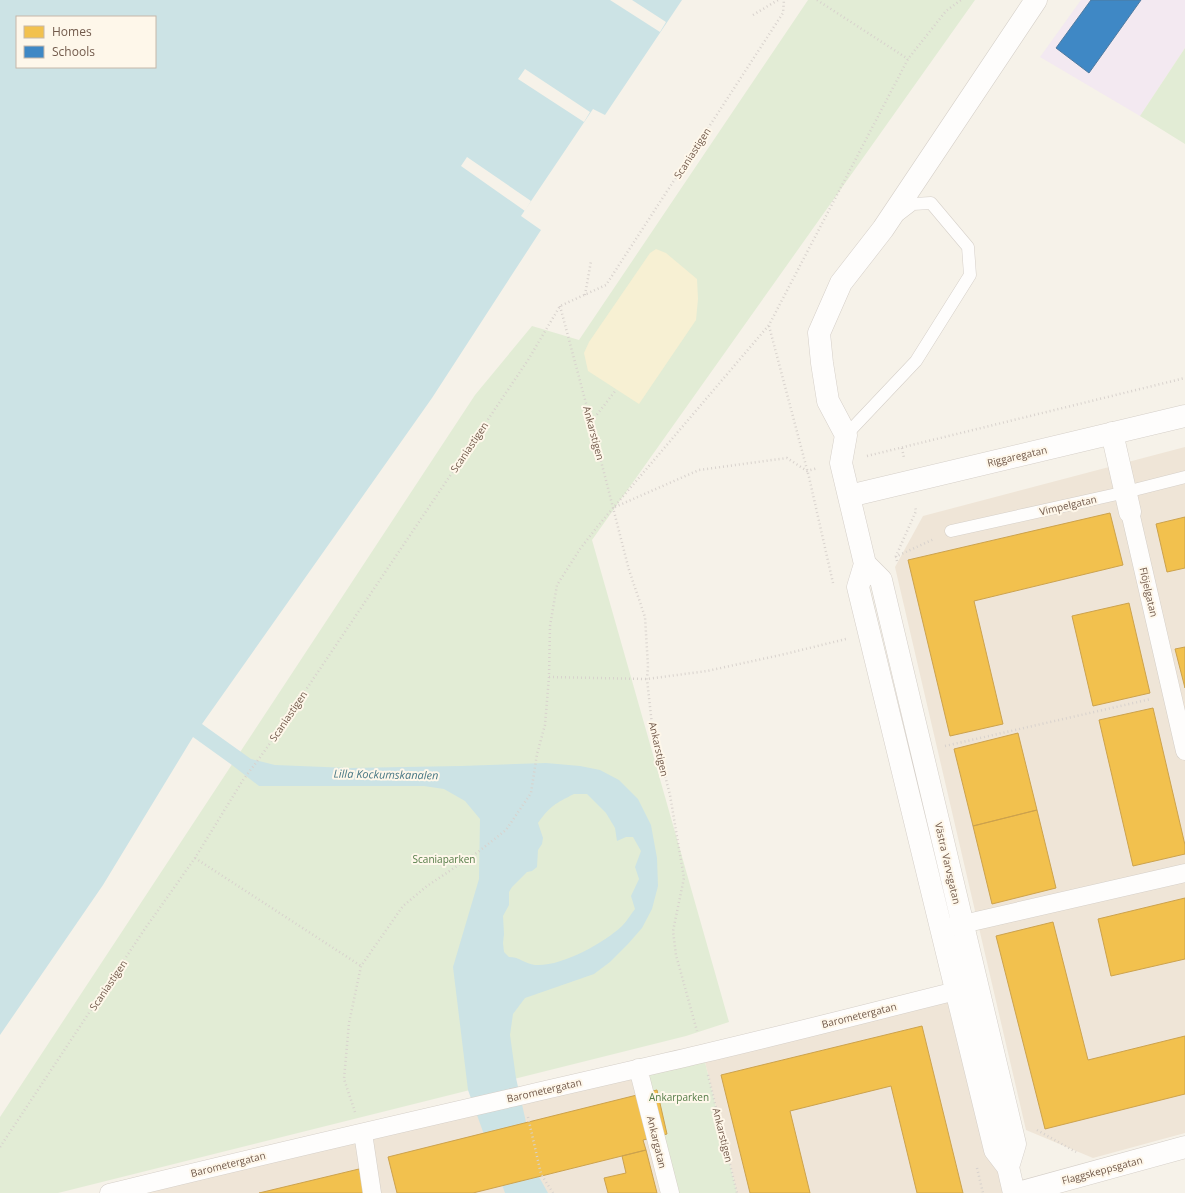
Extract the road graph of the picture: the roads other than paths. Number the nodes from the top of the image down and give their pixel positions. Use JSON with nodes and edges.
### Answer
{"nodes":[{"id":1,"x":1036,"y":0,"type":"edge"},
{"id":2,"x":882,"y":228,"type":"junction"},
{"id":3,"x":1185,"y":416,"type":"edge"},
{"id":4,"x":1112,"y":433,"type":"junction"},
{"id":5,"x":846,"y":435,"type":"junction"},
{"id":6,"x":1185,"y":477,"type":"edge"},
{"id":7,"x":849,"y":496,"type":"junction"},
{"id":8,"x":1128,"y":502,"type":"junction"},
{"id":9,"x":951,"y":532,"type":"dead end"},
{"id":10,"x":865,"y":564,"type":"junction"},
{"id":11,"x":1177,"y":702,"type":"edge"},
{"id":12,"x":1185,"y":751,"type":"edge"},
{"id":13,"x":1185,"y":873,"type":"edge"},
{"id":14,"x":963,"y":924,"type":"junction"},
{"id":15,"x":941,"y":929,"type":"junction"},
{"id":16,"x":978,"y":986,"type":"junction"},
{"id":17,"x":957,"y":991,"type":"junction"},
{"id":18,"x":638,"y":1068,"type":"junction"},
{"id":19,"x":363,"y":1133,"type":"junction"},
{"id":20,"x":1185,"y":1147,"type":"edge"},
{"id":21,"x":1008,"y":1167,"type":"junction"},
{"id":22,"x":109,"y":1193,"type":"edge"},
{"id":23,"x":372,"y":1193,"type":"edge"},
{"id":24,"x":670,"y":1193,"type":"edge"},
{"id":25,"x":1014,"y":1193,"type":"edge"},
{"id":26,"x":1018,"y":1193,"type":"edge"}],
"edges":[{"from":1,"to":2,"type":"street"},
{"from":2,"to":5,"type":"street"},
{"from":2,"to":5,"type":"lane"},
{"from":3,"to":4,"type":"street","name":"Riggaregatan"},
{"from":4,"to":7,"type":"street","name":"Riggaregatan"},
{"from":4,"to":8,"type":"street","name":"Flöjelgatan"},
{"from":5,"to":7,"type":"street"},
{"from":6,"to":8,"type":"lane","name":"Vimpelgatan"},
{"from":7,"to":10,"type":"street"},
{"from":8,"to":9,"type":"lane","name":"Vimpelgatan"},
{"from":8,"to":11,"type":"street","name":"Flöjelgatan"},
{"from":10,"to":14,"type":"street","name":"Västra Varvsgatan"},
{"from":10,"to":15,"type":"street","name":"Västra Varvsgatan"},
{"from":11,"to":12,"type":"street","name":"Flöjelgatan"},
{"from":13,"to":14,"type":"street"},
{"from":14,"to":15,"type":"street"},
{"from":14,"to":16,"type":"street","name":"Västra Varvsgatan"},
{"from":15,"to":17,"type":"street","name":"Västra Varvsgatan"},
{"from":16,"to":17,"type":"street","name":"Barometergatan"},
{"from":16,"to":21,"type":"street","name":"Västra Varvsgatan"},
{"from":17,"to":18,"type":"street","name":"Barometergatan"},
{"from":17,"to":21,"type":"street","name":"Västra Varvsgatan"},
{"from":18,"to":19,"type":"street","name":"Barometergatan"},
{"from":18,"to":24,"type":"street","name":"Ankargatan"},
{"from":19,"to":22,"type":"street","name":"Barometergatan"},
{"from":19,"to":23,"type":"street"},
{"from":20,"to":26,"type":"street","name":"Flaggskeppsgatan"},
{"from":21,"to":25,"type":"street","name":"Västra Varvsgatan"}]}
